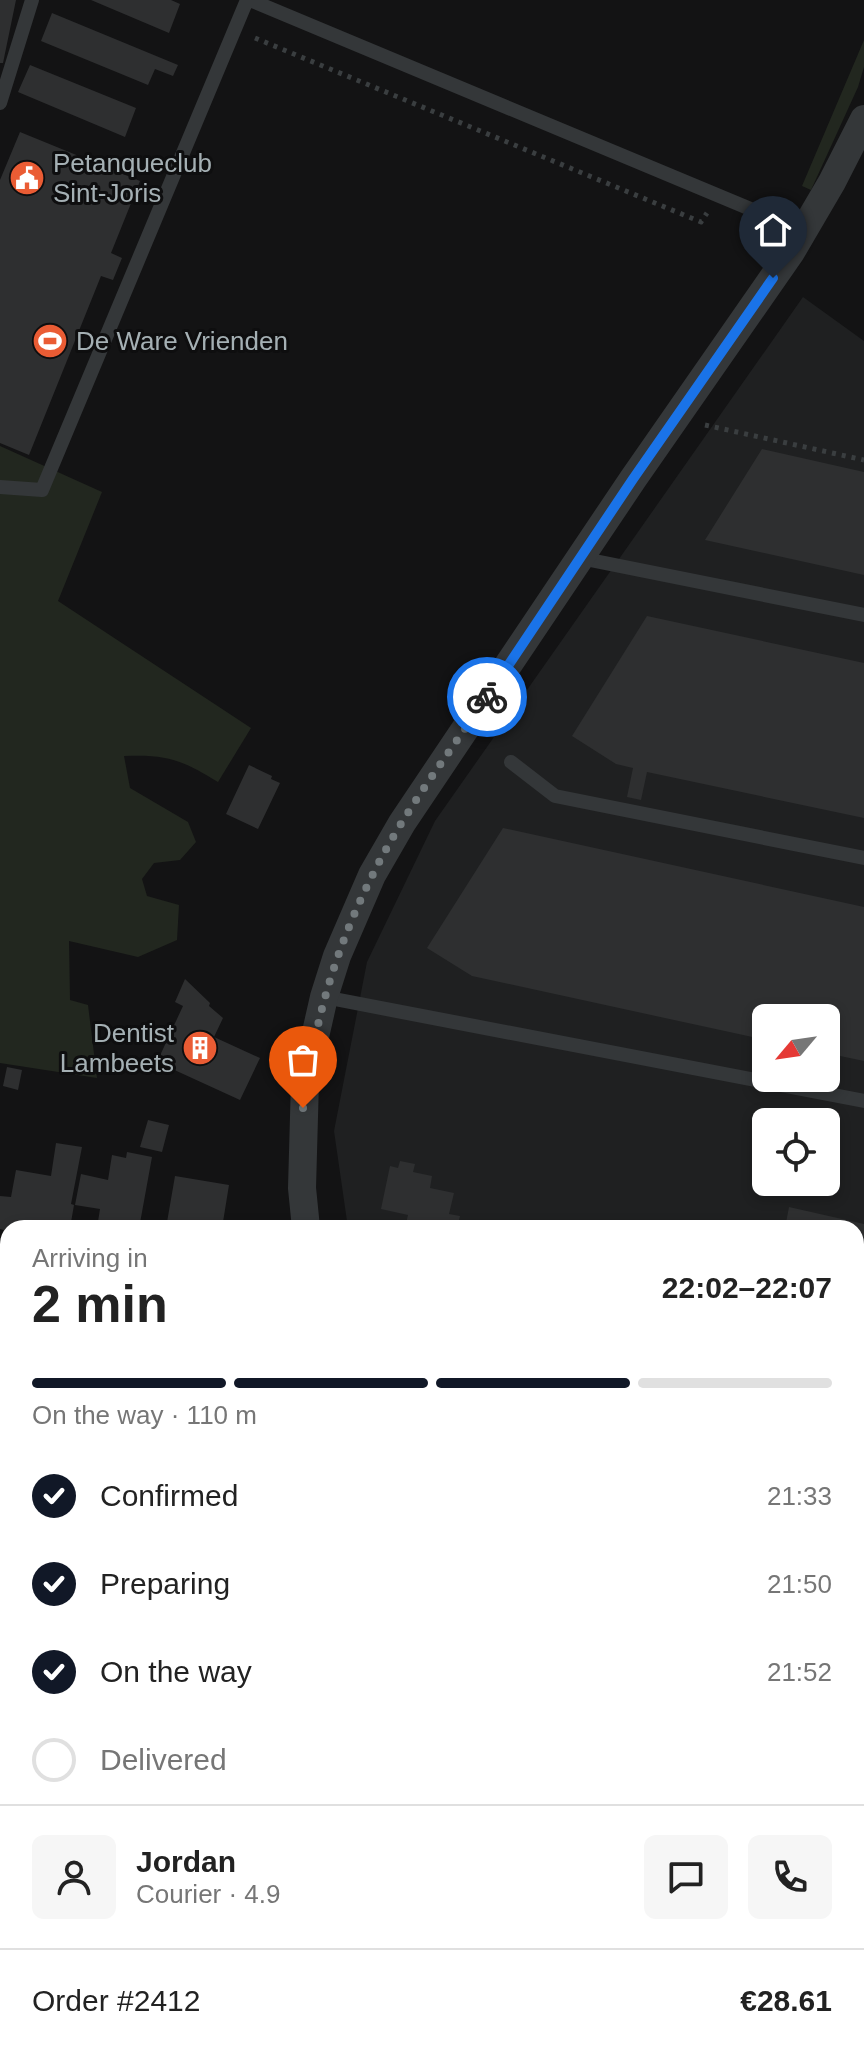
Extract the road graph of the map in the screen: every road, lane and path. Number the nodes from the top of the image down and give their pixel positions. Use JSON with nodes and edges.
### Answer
{"nodes":[{"id":1,"x":32,"y":0,"type":"edge"},
{"id":2,"x":249,"y":0,"type":"edge"},
{"id":3,"x":235,"y":29,"type":"junction"},
{"id":4,"x":0,"y":103,"type":"edge"},
{"id":5,"x":864,"y":119,"type":"edge"},
{"id":6,"x":719,"y":196,"type":"junction"},
{"id":7,"x":803,"y":231,"type":"junction"},
{"id":8,"x":675,"y":419,"type":"junction"},
{"id":9,"x":864,"y":460,"type":"edge"},
{"id":10,"x":0,"y":487,"type":"edge"},
{"id":11,"x":580,"y":558,"type":"junction"},
{"id":12,"x":864,"y":615,"type":"edge"},
{"id":13,"x":511,"y":762,"type":"dead end"},
{"id":14,"x":864,"y":858,"type":"edge"},
{"id":15,"x":324,"y":997,"type":"junction"},
{"id":16,"x":864,"y":1101,"type":"edge"},
{"id":17,"x":306,"y":1220,"type":"edge"}],
"edges":[{"from":1,"to":4,"type":"lane"},
{"from":2,"to":3,"type":"lane"},
{"from":2,"to":6,"type":"lane"},
{"from":3,"to":6,"type":"path"},
{"from":3,"to":10,"type":"lane"},
{"from":5,"to":7,"type":"street"},
{"from":6,"to":7,"type":"lane"},
{"from":7,"to":8,"type":"street"},
{"from":8,"to":9,"type":"path"},
{"from":8,"to":11,"type":"street"},
{"from":11,"to":12,"type":"lane"},
{"from":11,"to":15,"type":"street"},
{"from":13,"to":14,"type":"lane"},
{"from":15,"to":16,"type":"lane"},
{"from":15,"to":17,"type":"street"}]}
